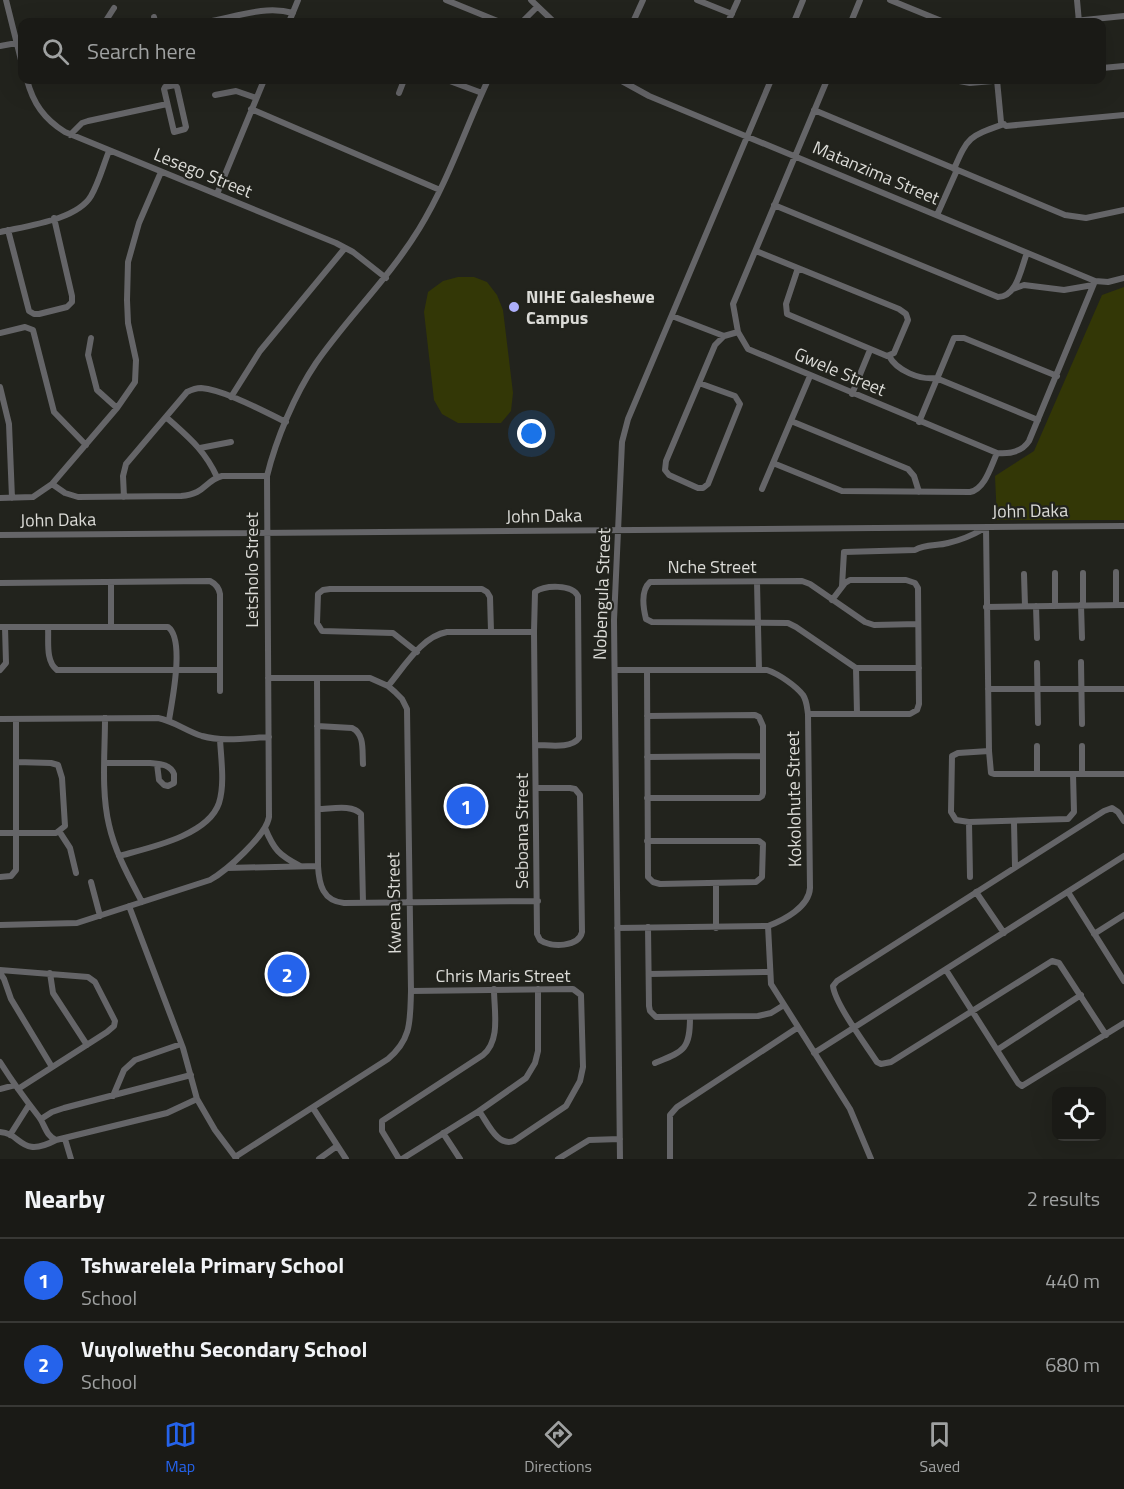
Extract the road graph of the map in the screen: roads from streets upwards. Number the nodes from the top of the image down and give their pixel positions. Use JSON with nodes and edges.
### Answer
{"nodes":[{"id":1,"x":6,"y":0,"type":"edge"},
{"id":2,"x":298,"y":0,"type":"edge"},
{"id":3,"x":446,"y":0,"type":"edge"},
{"id":4,"x":531,"y":0,"type":"edge"},
{"id":5,"x":643,"y":0,"type":"edge"},
{"id":6,"x":697,"y":0,"type":"edge"},
{"id":7,"x":738,"y":0,"type":"edge"},
{"id":8,"x":803,"y":0,"type":"edge"},
{"id":9,"x":860,"y":0,"type":"edge"},
{"id":10,"x":890,"y":0,"type":"edge"},
{"id":11,"x":1077,"y":0,"type":"edge"},
{"id":12,"x":537,"y":7,"type":"junction"},
{"id":13,"x":114,"y":8,"type":"dead end"},
{"id":14,"x":293,"y":13,"type":"junction"},
{"id":15,"x":732,"y":14,"type":"junction"},
{"id":16,"x":1124,"y":16,"type":"edge"},
{"id":17,"x":108,"y":18,"type":"edge"},
{"id":18,"x":228,"y":18,"type":"edge"},
{"id":19,"x":291,"y":18,"type":"edge"},
{"id":20,"x":490,"y":18,"type":"edge"},
{"id":21,"x":526,"y":18,"type":"edge"},
{"id":22,"x":549,"y":18,"type":"edge"},
{"id":23,"x":635,"y":18,"type":"edge"},
{"id":24,"x":730,"y":18,"type":"edge"},
{"id":25,"x":796,"y":18,"type":"edge"},
{"id":26,"x":853,"y":18,"type":"edge"},
{"id":27,"x":934,"y":18,"type":"edge"},
{"id":28,"x":1079,"y":18,"type":"edge"},
{"id":29,"x":1106,"y":18,"type":"edge"},
{"id":30,"x":18,"y":37,"type":"edge"},
{"id":31,"x":18,"y":43,"type":"edge"},
{"id":32,"x":0,"y":46,"type":"edge"},
{"id":33,"x":1124,"y":66,"type":"edge"},
{"id":34,"x":1106,"y":68,"type":"edge"},
{"id":35,"x":29,"y":84,"type":"edge"},
{"id":36,"x":262,"y":84,"type":"edge"},
{"id":37,"x":402,"y":84,"type":"edge"},
{"id":38,"x":458,"y":84,"type":"edge"},
{"id":39,"x":486,"y":84,"type":"edge"},
{"id":40,"x":627,"y":84,"type":"edge"},
{"id":41,"x":769,"y":84,"type":"edge"},
{"id":42,"x":825,"y":84,"type":"edge"},
{"id":43,"x":997,"y":84,"type":"edge"},
{"id":44,"x":399,"y":93,"type":"dead end"},
{"id":45,"x":482,"y":93,"type":"junction"},
{"id":46,"x":214,"y":95,"type":"dead end"},
{"id":47,"x":256,"y":98,"type":"junction"},
{"id":48,"x":167,"y":104,"type":"junction"},
{"id":49,"x":252,"y":109,"type":"junction"},
{"id":50,"x":814,"y":110,"type":"junction"},
{"id":51,"x":1124,"y":115,"type":"edge"},
{"id":52,"x":1004,"y":124,"type":"junction"},
{"id":53,"x":70,"y":135,"type":"junction"},
{"id":54,"x":747,"y":135,"type":"junction"},
{"id":55,"x":109,"y":151,"type":"junction"},
{"id":56,"x":795,"y":155,"type":"junction"},
{"id":57,"x":955,"y":170,"type":"junction"},
{"id":58,"x":161,"y":172,"type":"junction"},
{"id":59,"x":440,"y":190,"type":"junction"},
{"id":60,"x":217,"y":194,"type":"junction"},
{"id":61,"x":774,"y":205,"type":"junction"},
{"id":62,"x":1124,"y":210,"type":"edge"},
{"id":63,"x":937,"y":215,"type":"junction"},
{"id":64,"x":54,"y":218,"type":"junction"},
{"id":65,"x":9,"y":230,"type":"junction"},
{"id":66,"x":0,"y":232,"type":"edge"},
{"id":67,"x":345,"y":248,"type":"junction"},
{"id":68,"x":756,"y":251,"type":"junction"},
{"id":69,"x":1027,"y":253,"type":"junction"},
{"id":70,"x":798,"y":268,"type":"junction"},
{"id":71,"x":386,"y":278,"type":"junction"},
{"id":72,"x":1124,"y":279,"type":"edge"},
{"id":73,"x":1094,"y":283,"type":"junction"},
{"id":74,"x":1013,"y":289,"type":"junction"},
{"id":75,"x":672,"y":316,"type":"junction"},
{"id":76,"x":738,"y":332,"type":"junction"},
{"id":77,"x":0,"y":333,"type":"edge"},
{"id":78,"x":724,"y":336,"type":"junction"},
{"id":79,"x":91,"y":338,"type":"dead end"},
{"id":80,"x":870,"y":350,"type":"junction"},
{"id":81,"x":889,"y":356,"type":"junction"},
{"id":82,"x":810,"y":376,"type":"junction"},
{"id":83,"x":1057,"y":376,"type":"junction"},
{"id":84,"x":936,"y":378,"type":"junction"},
{"id":85,"x":699,"y":382,"type":"junction"},
{"id":86,"x":0,"y":387,"type":"edge"},
{"id":87,"x":852,"y":394,"type":"junction"},
{"id":88,"x":231,"y":397,"type":"junction"},
{"id":89,"x":117,"y":408,"type":"junction"},
{"id":90,"x":166,"y":417,"type":"junction"},
{"id":91,"x":1038,"y":420,"type":"junction"},
{"id":92,"x":791,"y":421,"type":"junction"},
{"id":93,"x":286,"y":422,"type":"junction"},
{"id":94,"x":919,"y":422,"type":"junction"},
{"id":95,"x":231,"y":442,"type":"dead end"},
{"id":96,"x":86,"y":445,"type":"junction"},
{"id":97,"x":200,"y":448,"type":"junction"},
{"id":98,"x":997,"y":453,"type":"junction"},
{"id":99,"x":773,"y":463,"type":"junction"},
{"id":100,"x":267,"y":476,"type":"junction"},
{"id":101,"x":217,"y":477,"type":"junction"},
{"id":102,"x":52,"y":484,"type":"junction"},
{"id":103,"x":762,"y":489,"type":"dead end"},
{"id":104,"x":919,"y":492,"type":"junction"},
{"id":105,"x":124,"y":497,"type":"junction"},
{"id":106,"x":0,"y":498,"type":"edge"},
{"id":107,"x":12,"y":498,"type":"junction"},
{"id":108,"x":1124,"y":526,"type":"edge"},
{"id":109,"x":986,"y":527,"type":"junction"},
{"id":110,"x":619,"y":530,"type":"junction"},
{"id":111,"x":267,"y":533,"type":"junction"},
{"id":112,"x":0,"y":535,"type":"edge"},
{"id":113,"x":1116,"y":572,"type":"dead end"},
{"id":114,"x":1054,"y":573,"type":"dead end"},
{"id":115,"x":1083,"y":573,"type":"dead end"},
{"id":116,"x":1024,"y":574,"type":"dead end"},
{"id":117,"x":111,"y":582,"type":"junction"},
{"id":118,"x":757,"y":582,"type":"junction"},
{"id":119,"x":0,"y":583,"type":"edge"},
{"id":120,"x":842,"y":586,"type":"junction"},
{"id":121,"x":832,"y":600,"type":"junction"},
{"id":122,"x":1055,"y":605,"type":"junction"},
{"id":123,"x":1082,"y":605,"type":"junction"},
{"id":124,"x":1116,"y":605,"type":"junction"},
{"id":125,"x":1124,"y":605,"type":"edge"},
{"id":126,"x":1025,"y":606,"type":"junction"},
{"id":127,"x":1036,"y":606,"type":"junction"},
{"id":128,"x":987,"y":607,"type":"junction"},
{"id":129,"x":758,"y":623,"type":"junction"},
{"id":130,"x":918,"y":624,"type":"junction"},
{"id":131,"x":111,"y":626,"type":"junction"},
{"id":132,"x":2,"y":627,"type":"edge"},
{"id":133,"x":48,"y":627,"type":"junction"},
{"id":134,"x":491,"y":632,"type":"junction"},
{"id":135,"x":534,"y":632,"type":"junction"},
{"id":136,"x":1037,"y":638,"type":"dead end"},
{"id":137,"x":1082,"y":638,"type":"dead end"},
{"id":138,"x":417,"y":652,"type":"junction"},
{"id":139,"x":1081,"y":662,"type":"dead end"},
{"id":140,"x":1037,"y":663,"type":"dead end"},
{"id":141,"x":856,"y":668,"type":"junction"},
{"id":142,"x":919,"y":668,"type":"junction"},
{"id":143,"x":759,"y":669,"type":"junction"},
{"id":144,"x":0,"y":670,"type":"edge"},
{"id":145,"x":176,"y":670,"type":"junction"},
{"id":146,"x":220,"y":670,"type":"junction"},
{"id":147,"x":615,"y":670,"type":"junction"},
{"id":148,"x":647,"y":671,"type":"junction"},
{"id":149,"x":268,"y":678,"type":"junction"},
{"id":150,"x":317,"y":678,"type":"junction"},
{"id":151,"x":388,"y":686,"type":"junction"},
{"id":152,"x":988,"y":689,"type":"junction"},
{"id":153,"x":1038,"y":689,"type":"junction"},
{"id":154,"x":1081,"y":689,"type":"junction"},
{"id":155,"x":1124,"y":689,"type":"edge"},
{"id":156,"x":220,"y":691,"type":"dead end"},
{"id":157,"x":808,"y":714,"type":"junction"},
{"id":158,"x":856,"y":714,"type":"junction"},
{"id":159,"x":647,"y":716,"type":"junction"},
{"id":160,"x":105,"y":718,"type":"junction"},
{"id":161,"x":0,"y":719,"type":"edge"},
{"id":162,"x":16,"y":719,"type":"junction"},
{"id":163,"x":170,"y":720,"type":"junction"},
{"id":164,"x":1038,"y":723,"type":"dead end"},
{"id":165,"x":1082,"y":724,"type":"dead end"},
{"id":166,"x":317,"y":726,"type":"junction"},
{"id":167,"x":269,"y":737,"type":"junction"},
{"id":168,"x":220,"y":739,"type":"junction"},
{"id":169,"x":536,"y":745,"type":"junction"},
{"id":170,"x":1037,"y":746,"type":"dead end"},
{"id":171,"x":1082,"y":746,"type":"dead end"},
{"id":172,"x":989,"y":751,"type":"junction"},
{"id":173,"x":762,"y":756,"type":"junction"},
{"id":174,"x":647,"y":758,"type":"junction"},
{"id":175,"x":17,"y":762,"type":"junction"},
{"id":176,"x":105,"y":763,"type":"junction"},
{"id":177,"x":157,"y":764,"type":"dead end"},
{"id":178,"x":363,"y":764,"type":"dead end"},
{"id":179,"x":1037,"y":774,"type":"junction"},
{"id":180,"x":1073,"y":774,"type":"junction"},
{"id":181,"x":1082,"y":774,"type":"junction"},
{"id":182,"x":1124,"y":774,"type":"edge"},
{"id":183,"x":537,"y":788,"type":"junction"},
{"id":184,"x":647,"y":798,"type":"junction"},
{"id":185,"x":318,"y":809,"type":"junction"},
{"id":186,"x":1124,"y":821,"type":"edge"},
{"id":187,"x":969,"y":822,"type":"junction"},
{"id":188,"x":1014,"y":822,"type":"junction"},
{"id":189,"x":265,"y":828,"type":"junction"},
{"id":190,"x":59,"y":831,"type":"junction"},
{"id":191,"x":0,"y":833,"type":"edge"},
{"id":192,"x":16,"y":834,"type":"junction"},
{"id":193,"x":647,"y":842,"type":"junction"},
{"id":194,"x":119,"y":856,"type":"junction"},
{"id":195,"x":1124,"y":856,"type":"edge"},
{"id":196,"x":318,"y":866,"type":"junction"},
{"id":197,"x":301,"y":867,"type":"junction"},
{"id":198,"x":1015,"y":867,"type":"junction"},
{"id":199,"x":226,"y":868,"type":"junction"},
{"id":200,"x":76,"y":873,"type":"dead end"},
{"id":201,"x":970,"y":877,"type":"dead end"},
{"id":202,"x":0,"y":878,"type":"edge"},
{"id":203,"x":91,"y":882,"type":"dead end"},
{"id":204,"x":716,"y":884,"type":"junction"},
{"id":205,"x":976,"y":892,"type":"junction"},
{"id":206,"x":1068,"y":892,"type":"junction"},
{"id":207,"x":538,"y":901,"type":"junction"},
{"id":208,"x":142,"y":902,"type":"junction"},
{"id":209,"x":409,"y":902,"type":"junction"},
{"id":210,"x":363,"y":903,"type":"junction"},
{"id":211,"x":129,"y":906,"type":"junction"},
{"id":212,"x":1124,"y":915,"type":"edge"},
{"id":213,"x":100,"y":916,"type":"junction"},
{"id":214,"x":0,"y":925,"type":"edge"},
{"id":215,"x":648,"y":927,"type":"junction"},
{"id":216,"x":768,"y":927,"type":"junction"},
{"id":217,"x":617,"y":928,"type":"junction"},
{"id":218,"x":716,"y":928,"type":"junction"},
{"id":219,"x":1004,"y":933,"type":"junction"},
{"id":220,"x":1094,"y":934,"type":"junction"},
{"id":221,"x":946,"y":970,"type":"junction"},
{"id":222,"x":1121,"y":970,"type":"edge"},
{"id":223,"x":0,"y":971,"type":"edge"},
{"id":224,"x":769,"y":972,"type":"junction"},
{"id":225,"x":50,"y":973,"type":"junction"},
{"id":226,"x":649,"y":974,"type":"junction"},
{"id":227,"x":1124,"y":981,"type":"edge"},
{"id":228,"x":494,"y":989,"type":"junction"},
{"id":229,"x":538,"y":989,"type":"junction"},
{"id":230,"x":411,"y":991,"type":"junction"},
{"id":231,"x":1081,"y":995,"type":"junction"},
{"id":232,"x":784,"y":1005,"type":"junction"},
{"id":233,"x":972,"y":1010,"type":"junction"},
{"id":234,"x":690,"y":1017,"type":"junction"},
{"id":235,"x":1124,"y":1023,"type":"edge"},
{"id":236,"x":855,"y":1027,"type":"junction"},
{"id":237,"x":798,"y":1028,"type":"junction"},
{"id":238,"x":1106,"y":1035,"type":"junction"},
{"id":239,"x":181,"y":1044,"type":"junction"},
{"id":240,"x":87,"y":1045,"type":"junction"},
{"id":241,"x":997,"y":1050,"type":"junction"},
{"id":242,"x":814,"y":1053,"type":"junction"},
{"id":243,"x":0,"y":1062,"type":"edge"},
{"id":244,"x":655,"y":1064,"type":"dead end"},
{"id":245,"x":52,"y":1067,"type":"junction"},
{"id":246,"x":191,"y":1075,"type":"junction"},
{"id":247,"x":16,"y":1087,"type":"junction"},
{"id":248,"x":0,"y":1089,"type":"edge"},
{"id":249,"x":113,"y":1096,"type":"junction"},
{"id":250,"x":198,"y":1099,"type":"junction"},
{"id":251,"x":29,"y":1105,"type":"junction"},
{"id":252,"x":312,"y":1108,"type":"junction"},
{"id":253,"x":479,"y":1111,"type":"junction"},
{"id":254,"x":41,"y":1119,"type":"junction"},
{"id":255,"x":0,"y":1132,"type":"edge"},
{"id":256,"x":443,"y":1133,"type":"junction"},
{"id":257,"x":10,"y":1135,"type":"junction"},
{"id":258,"x":65,"y":1139,"type":"junction"},
{"id":259,"x":620,"y":1139,"type":"junction"},
{"id":260,"x":56,"y":1140,"type":"junction"},
{"id":261,"x":337,"y":1146,"type":"junction"},
{"id":262,"x":236,"y":1158,"type":"edge"},
{"id":263,"x":71,"y":1159,"type":"edge"},
{"id":264,"x":319,"y":1159,"type":"edge"},
{"id":265,"x":346,"y":1159,"type":"edge"},
{"id":266,"x":401,"y":1159,"type":"edge"},
{"id":267,"x":460,"y":1159,"type":"edge"},
{"id":268,"x":558,"y":1159,"type":"edge"},
{"id":269,"x":620,"y":1159,"type":"edge"},
{"id":270,"x":670,"y":1159,"type":"edge"},
{"id":271,"x":872,"y":1159,"type":"edge"}],
"edges":[{"from":1,"to":30,"type":"street"},
{"from":2,"to":14,"type":"street"},
{"from":3,"to":20,"type":"street"},
{"from":4,"to":12,"type":"street"},
{"from":5,"to":23,"type":"street"},
{"from":6,"to":15,"type":"street"},
{"from":7,"to":15,"type":"street"},
{"from":8,"to":25,"type":"street"},
{"from":9,"to":26,"type":"street"},
{"from":10,"to":27,"type":"street"},
{"from":11,"to":28,"type":"street"},
{"from":12,"to":21,"type":"street"},
{"from":12,"to":22,"type":"street"},
{"from":13,"to":17,"type":"street"},
{"from":14,"to":18,"type":"street"},
{"from":14,"to":19,"type":"street"},
{"from":15,"to":24,"type":"street"},
{"from":16,"to":29,"type":"street"},
{"from":31,"to":32,"type":"street"},
{"from":33,"to":34,"type":"street"},
{"from":35,"to":53,"type":"street","name":"Lesego Street"},
{"from":36,"to":47,"type":"street"},
{"from":37,"to":44,"type":"street"},
{"from":38,"to":45,"type":"street"},
{"from":39,"to":45,"type":"street","name":"Letsholo Street"},
{"from":40,"to":54,"type":"street","name":"Matanzima Street"},
{"from":41,"to":54,"type":"street","name":"Nobengula Street"},
{"from":42,"to":50,"type":"street"},
{"from":43,"to":52,"type":"street"},
{"from":45,"to":59,"type":"street","name":"Letsholo Street"},
{"from":46,"to":47,"type":"street"},
{"from":47,"to":49,"type":"street"},
{"from":48,"to":48,"type":"street"},
{"from":48,"to":53,"type":"street"},
{"from":49,"to":59,"type":"street"},
{"from":49,"to":60,"type":"street"},
{"from":50,"to":56,"type":"street"},
{"from":50,"to":57,"type":"street"},
{"from":51,"to":52,"type":"street"},
{"from":52,"to":57,"type":"street"},
{"from":53,"to":55,"type":"street","name":"Lesego Street"},
{"from":54,"to":56,"type":"street","name":"Matanzima Street"},
{"from":54,"to":75,"type":"street","name":"Nobengula Street"},
{"from":55,"to":58,"type":"street","name":"Lesego Street"},
{"from":55,"to":64,"type":"street"},
{"from":56,"to":61,"type":"street"},
{"from":56,"to":63,"type":"street","name":"Matanzima Street"},
{"from":57,"to":62,"type":"street"},
{"from":57,"to":63,"type":"street"},
{"from":58,"to":60,"type":"street","name":"Lesego Street"},
{"from":58,"to":89,"type":"street"},
{"from":59,"to":71,"type":"street","name":"Letsholo Street"},
{"from":60,"to":67,"type":"street","name":"Lesego Street"},
{"from":61,"to":68,"type":"street"},
{"from":61,"to":74,"type":"street"},
{"from":63,"to":69,"type":"street","name":"Matanzima Street"},
{"from":64,"to":65,"type":"street"},
{"from":64,"to":65,"type":"street"},
{"from":65,"to":66,"type":"street"},
{"from":67,"to":71,"type":"street","name":"Lesego Street"},
{"from":67,"to":88,"type":"street"},
{"from":68,"to":70,"type":"street"},
{"from":68,"to":76,"type":"street"},
{"from":69,"to":73,"type":"street","name":"Matanzima Street"},
{"from":69,"to":74,"type":"street"},
{"from":70,"to":80,"type":"street"},
{"from":70,"to":81,"type":"street"},
{"from":71,"to":93,"type":"street","name":"Letsholo Street"},
{"from":72,"to":73,"type":"street","name":"Matanzima Street"},
{"from":73,"to":74,"type":"street"},
{"from":73,"to":83,"type":"street"},
{"from":75,"to":78,"type":"street"},
{"from":75,"to":110,"type":"street","name":"Nobengula Street"},
{"from":76,"to":78,"type":"street"},
{"from":76,"to":82,"type":"street","name":"Gwele Street"},
{"from":77,"to":96,"type":"street"},
{"from":78,"to":85,"type":"street"},
{"from":79,"to":89,"type":"street"},
{"from":80,"to":81,"type":"street"},
{"from":80,"to":87,"type":"street"},
{"from":81,"to":84,"type":"street"},
{"from":82,"to":87,"type":"street","name":"Gwele Street"},
{"from":82,"to":92,"type":"street"},
{"from":83,"to":84,"type":"street"},
{"from":83,"to":91,"type":"street"},
{"from":84,"to":91,"type":"street"},
{"from":84,"to":94,"type":"street"},
{"from":85,"to":85,"type":"street"},
{"from":86,"to":107,"type":"street"},
{"from":87,"to":94,"type":"street","name":"Gwele Street"},
{"from":88,"to":90,"type":"street"},
{"from":88,"to":93,"type":"street"},
{"from":89,"to":96,"type":"street"},
{"from":90,"to":97,"type":"street"},
{"from":90,"to":105,"type":"street"},
{"from":91,"to":98,"type":"street"},
{"from":92,"to":99,"type":"street"},
{"from":92,"to":104,"type":"street"},
{"from":93,"to":100,"type":"street","name":"Letsholo Street"},
{"from":94,"to":98,"type":"street","name":"Gwele Street"},
{"from":95,"to":97,"type":"street"},
{"from":96,"to":102,"type":"street"},
{"from":97,"to":101,"type":"street"},
{"from":98,"to":104,"type":"street"},
{"from":99,"to":103,"type":"street"},
{"from":99,"to":104,"type":"street"},
{"from":100,"to":101,"type":"street"},
{"from":100,"to":111,"type":"street","name":"Letsholo Street"},
{"from":101,"to":105,"type":"street"},
{"from":102,"to":105,"type":"street"},
{"from":102,"to":107,"type":"street"},
{"from":106,"to":107,"type":"street"},
{"from":108,"to":109,"type":"street","name":"John Daka"},
{"from":109,"to":110,"type":"street","name":"John Daka"},
{"from":109,"to":120,"type":"street"},
{"from":109,"to":128,"type":"street"},
{"from":110,"to":111,"type":"street","name":"John Daka"},
{"from":110,"to":147,"type":"street","name":"Nobengula Street"},
{"from":111,"to":112,"type":"street","name":"John Daka"},
{"from":111,"to":149,"type":"street","name":"Letsholo Street"},
{"from":113,"to":124,"type":"street"},
{"from":114,"to":122,"type":"street"},
{"from":115,"to":123,"type":"street"},
{"from":116,"to":126,"type":"street"},
{"from":117,"to":119,"type":"street"},
{"from":117,"to":131,"type":"street"},
{"from":117,"to":146,"type":"street"},
{"from":118,"to":121,"type":"street","name":"Nche Street"},
{"from":118,"to":129,"type":"street"},
{"from":118,"to":129,"type":"street","name":"Nche Street"},
{"from":120,"to":121,"type":"street"},
{"from":120,"to":130,"type":"street"},
{"from":121,"to":130,"type":"street","name":"Nche Street"},
{"from":122,"to":123,"type":"street"},
{"from":122,"to":127,"type":"street"},
{"from":123,"to":124,"type":"street"},
{"from":123,"to":137,"type":"street"},
{"from":124,"to":125,"type":"street"},
{"from":126,"to":127,"type":"street"},
{"from":126,"to":128,"type":"street"},
{"from":127,"to":136,"type":"street"},
{"from":128,"to":152,"type":"street"},
{"from":129,"to":141,"type":"street","name":"Nche Street"},
{"from":129,"to":143,"type":"street"},
{"from":130,"to":142,"type":"street"},
{"from":131,"to":133,"type":"street"},
{"from":131,"to":145,"type":"street"},
{"from":132,"to":133,"type":"street"},
{"from":132,"to":144,"type":"street"},
{"from":133,"to":145,"type":"street"},
{"from":134,"to":135,"type":"street"},
{"from":134,"to":138,"type":"street"},
{"from":134,"to":138,"type":"street"},
{"from":135,"to":169,"type":"street","name":"Seboana Street"},
{"from":135,"to":169,"type":"street","name":"Seboana Street"},
{"from":138,"to":151,"type":"street"},
{"from":139,"to":154,"type":"street"},
{"from":140,"to":153,"type":"street"},
{"from":141,"to":142,"type":"street"},
{"from":141,"to":158,"type":"street"},
{"from":142,"to":158,"type":"street"},
{"from":143,"to":148,"type":"street","name":"Kokolohute Street"},
{"from":143,"to":157,"type":"street","name":"Kokolohute Street"},
{"from":145,"to":146,"type":"street"},
{"from":145,"to":163,"type":"street"},
{"from":146,"to":156,"type":"street"},
{"from":147,"to":148,"type":"street","name":"Kokolohute Street"},
{"from":147,"to":217,"type":"street","name":"Nobengula Street"},
{"from":148,"to":159,"type":"street"},
{"from":149,"to":150,"type":"street"},
{"from":149,"to":167,"type":"street","name":"Letsholo Street"},
{"from":150,"to":151,"type":"street"},
{"from":150,"to":166,"type":"street","name":"Seboana Street"},
{"from":151,"to":209,"type":"street","name":"Kwena Street"},
{"from":152,"to":153,"type":"street"},
{"from":152,"to":172,"type":"street"},
{"from":153,"to":154,"type":"street"},
{"from":153,"to":164,"type":"street"},
{"from":154,"to":155,"type":"street"},
{"from":154,"to":165,"type":"street"},
{"from":157,"to":158,"type":"street"},
{"from":157,"to":216,"type":"street","name":"Kokolohute Street"},
{"from":159,"to":173,"type":"street"},
{"from":159,"to":174,"type":"street"},
{"from":160,"to":162,"type":"street"},
{"from":160,"to":163,"type":"street"},
{"from":160,"to":176,"type":"street"},
{"from":161,"to":162,"type":"street"},
{"from":162,"to":175,"type":"street"},
{"from":163,"to":168,"type":"street"},
{"from":166,"to":178,"type":"street"},
{"from":166,"to":185,"type":"street","name":"Seboana Street"},
{"from":167,"to":168,"type":"street"},
{"from":167,"to":189,"type":"street","name":"Letsholo Street"},
{"from":168,"to":194,"type":"street"},
{"from":169,"to":183,"type":"street","name":"Seboana Street"},
{"from":170,"to":179,"type":"street"},
{"from":171,"to":181,"type":"street"},
{"from":172,"to":179,"type":"street"},
{"from":172,"to":187,"type":"street"},
{"from":173,"to":174,"type":"street"},
{"from":173,"to":184,"type":"street"},
{"from":174,"to":184,"type":"street"},
{"from":175,"to":190,"type":"street"},
{"from":175,"to":192,"type":"street"},
{"from":176,"to":177,"type":"street"},
{"from":176,"to":194,"type":"street"},
{"from":179,"to":180,"type":"street"},
{"from":180,"to":181,"type":"street"},
{"from":180,"to":188,"type":"street"},
{"from":181,"to":182,"type":"street"},
{"from":183,"to":207,"type":"street","name":"Seboana Street"},
{"from":183,"to":207,"type":"street"},
{"from":184,"to":193,"type":"street"},
{"from":185,"to":196,"type":"street","name":"Seboana Street"},
{"from":185,"to":210,"type":"street"},
{"from":186,"to":198,"type":"street"},
{"from":187,"to":188,"type":"street"},
{"from":187,"to":201,"type":"street"},
{"from":188,"to":198,"type":"street"},
{"from":189,"to":197,"type":"street"},
{"from":189,"to":199,"type":"street"},
{"from":190,"to":192,"type":"street"},
{"from":190,"to":200,"type":"street"},
{"from":191,"to":192,"type":"street"},
{"from":192,"to":202,"type":"street"},
{"from":193,"to":204,"type":"street"},
{"from":193,"to":204,"type":"street"},
{"from":194,"to":208,"type":"street"},
{"from":195,"to":206,"type":"street"},
{"from":196,"to":197,"type":"street"},
{"from":196,"to":210,"type":"street","name":"Seboana Street"},
{"from":197,"to":199,"type":"street"},
{"from":198,"to":205,"type":"street"},
{"from":199,"to":208,"type":"street"},
{"from":203,"to":213,"type":"street"},
{"from":204,"to":218,"type":"street"},
{"from":205,"to":219,"type":"street"},
{"from":205,"to":236,"type":"street"},
{"from":206,"to":219,"type":"street"},
{"from":206,"to":220,"type":"street"},
{"from":207,"to":209,"type":"street","name":"Seboana Street"},
{"from":208,"to":211,"type":"street"},
{"from":209,"to":210,"type":"street","name":"Seboana Street"},
{"from":209,"to":230,"type":"street","name":"Kwena Street"},
{"from":211,"to":213,"type":"street"},
{"from":211,"to":239,"type":"street"},
{"from":212,"to":220,"type":"street"},
{"from":213,"to":214,"type":"street"},
{"from":215,"to":217,"type":"street"},
{"from":215,"to":218,"type":"street"},
{"from":215,"to":226,"type":"street"},
{"from":216,"to":218,"type":"street"},
{"from":216,"to":224,"type":"street"},
{"from":217,"to":259,"type":"street","name":"Nobengula Street"},
{"from":219,"to":221,"type":"street"},
{"from":220,"to":222,"type":"street"},
{"from":221,"to":233,"type":"street"},
{"from":221,"to":236,"type":"street"},
{"from":222,"to":227,"type":"street"},
{"from":223,"to":225,"type":"street"},
{"from":223,"to":245,"type":"street"},
{"from":224,"to":226,"type":"street"},
{"from":224,"to":232,"type":"street"},
{"from":225,"to":240,"type":"street"},
{"from":225,"to":240,"type":"street"},
{"from":226,"to":234,"type":"street"},
{"from":228,"to":229,"type":"street","name":"Chris Maris Street"},
{"from":228,"to":230,"type":"street","name":"Chris Maris Street"},
{"from":228,"to":266,"type":"street"},
{"from":229,"to":253,"type":"street"},
{"from":229,"to":253,"type":"street","name":"Chris Maris Street"},
{"from":230,"to":252,"type":"street","name":"Kwena Street"},
{"from":231,"to":233,"type":"street"},
{"from":231,"to":238,"type":"street"},
{"from":231,"to":241,"type":"street"},
{"from":232,"to":234,"type":"street"},
{"from":232,"to":237,"type":"street"},
{"from":233,"to":236,"type":"street"},
{"from":233,"to":241,"type":"street"},
{"from":234,"to":244,"type":"street"},
{"from":235,"to":238,"type":"street"},
{"from":236,"to":242,"type":"street"},
{"from":237,"to":242,"type":"street"},
{"from":237,"to":270,"type":"street"},
{"from":238,"to":241,"type":"street"},
{"from":239,"to":246,"type":"street"},
{"from":239,"to":249,"type":"street"},
{"from":240,"to":245,"type":"street"},
{"from":242,"to":271,"type":"street"},
{"from":243,"to":247,"type":"street"},
{"from":245,"to":247,"type":"street"},
{"from":246,"to":249,"type":"street"},
{"from":246,"to":250,"type":"street"},
{"from":247,"to":248,"type":"street"},
{"from":247,"to":251,"type":"street"},
{"from":249,"to":254,"type":"street"},
{"from":250,"to":258,"type":"street"},
{"from":250,"to":262,"type":"street"},
{"from":251,"to":254,"type":"street"},
{"from":251,"to":257,"type":"street"},
{"from":252,"to":261,"type":"street"},
{"from":252,"to":262,"type":"street","name":"Kwena Street"},
{"from":253,"to":256,"type":"street"},
{"from":254,"to":260,"type":"street"},
{"from":255,"to":257,"type":"street"},
{"from":256,"to":266,"type":"street"},
{"from":256,"to":267,"type":"street"},
{"from":257,"to":260,"type":"street"},
{"from":258,"to":260,"type":"street"},
{"from":258,"to":263,"type":"street"},
{"from":259,"to":268,"type":"street"},
{"from":259,"to":269,"type":"street","name":"Nobengula Street"},
{"from":261,"to":264,"type":"street"},
{"from":261,"to":265,"type":"street"}]}
